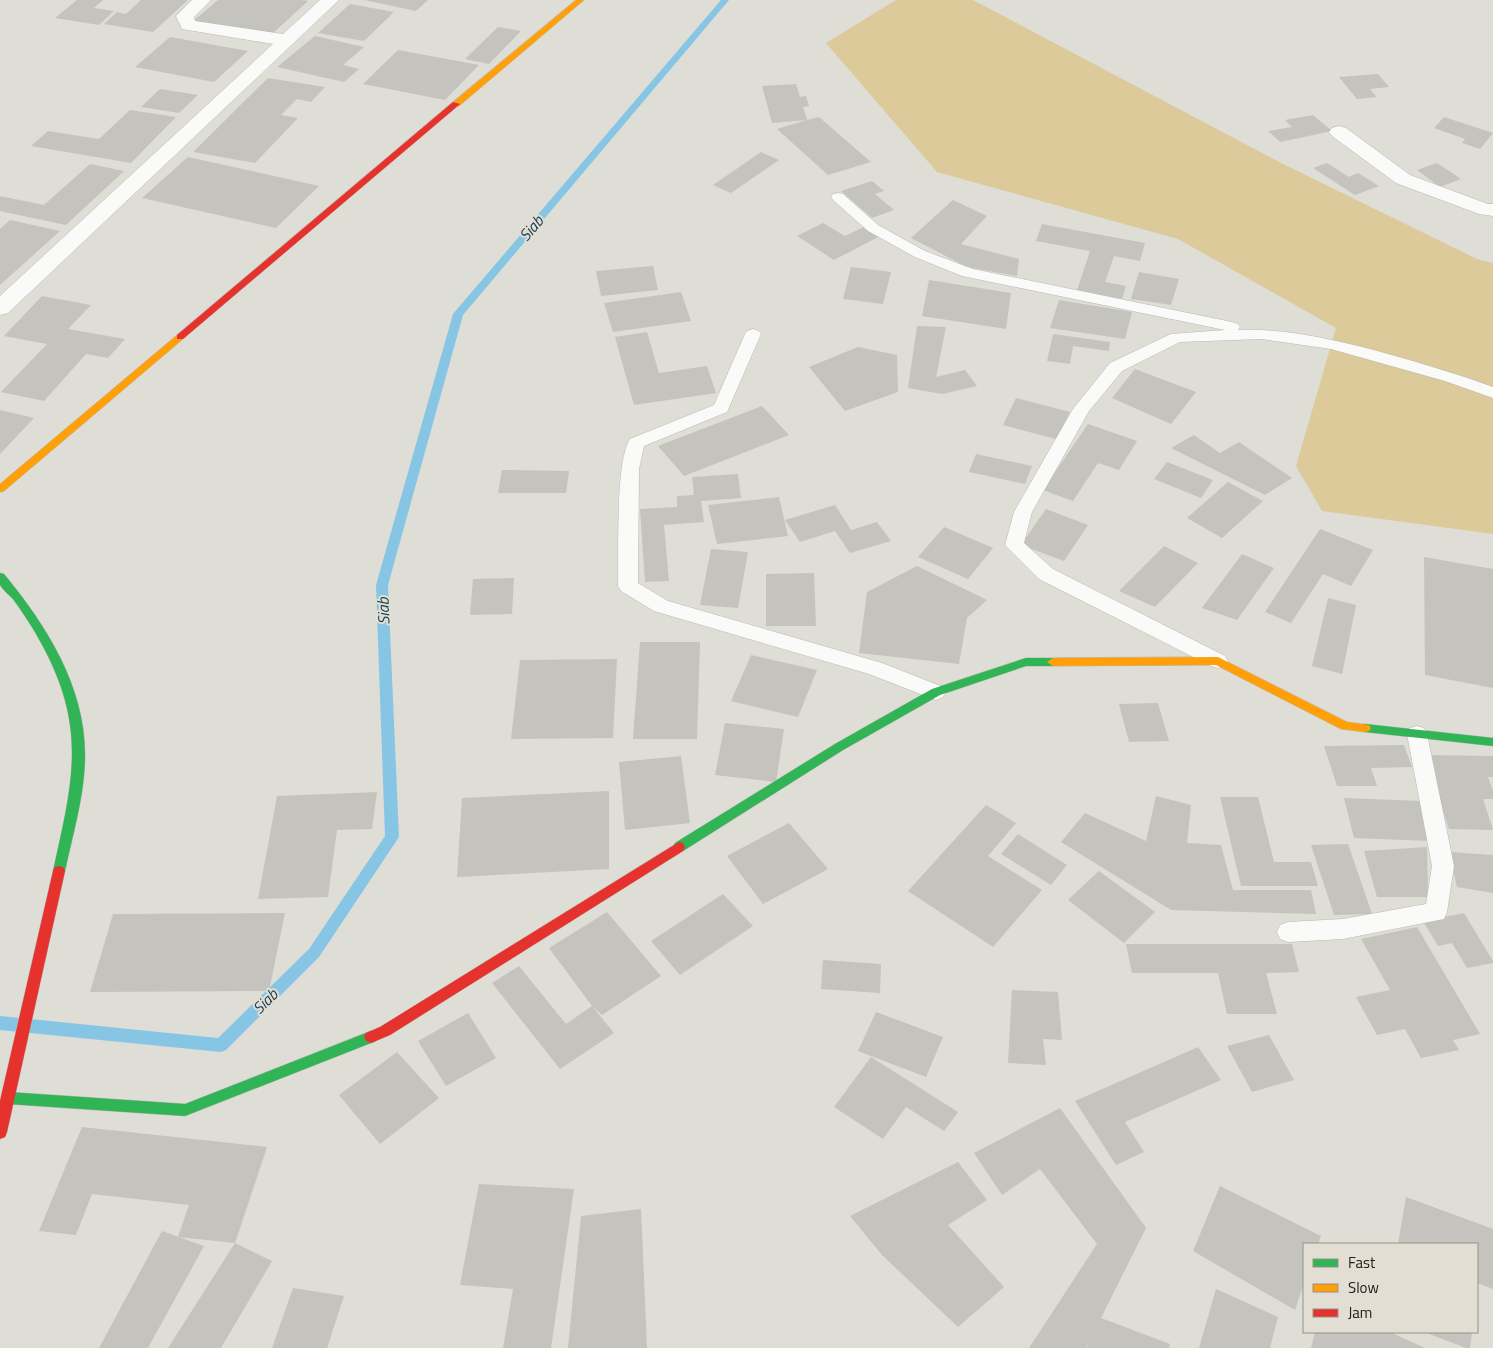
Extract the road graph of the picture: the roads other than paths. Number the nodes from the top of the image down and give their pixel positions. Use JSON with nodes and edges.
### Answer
{"nodes":[{"id":1,"x":202,"y":0,"type":"edge"},
{"id":2,"x":330,"y":0,"type":"edge"},
{"id":3,"x":580,"y":0,"type":"edge"},
{"id":4,"x":285,"y":40,"type":"junction"},
{"id":5,"x":1339,"y":132,"type":"dead end"},
{"id":6,"x":838,"y":197,"type":"dead end"},
{"id":7,"x":1493,"y":210,"type":"edge"},
{"id":8,"x":0,"y":308,"type":"edge"},
{"id":9,"x":753,"y":334,"type":"dead end"},
{"id":10,"x":1261,"y":334,"type":"junction"},
{"id":11,"x":1493,"y":393,"type":"edge"},
{"id":12,"x":0,"y":489,"type":"edge"},
{"id":13,"x":0,"y":577,"type":"edge"},
{"id":14,"x":1218,"y":661,"type":"junction"},
{"id":15,"x":936,"y":692,"type":"junction"},
{"id":16,"x":1418,"y":734,"type":"junction"},
{"id":17,"x":1493,"y":742,"type":"edge"},
{"id":18,"x":1288,"y":932,"type":"dead end"},
{"id":19,"x":8,"y":1098,"type":"junction"},
{"id":20,"x":0,"y":1132,"type":"edge"}],
"edges":[{"from":1,"to":4,"type":"street"},
{"from":2,"to":4,"type":"street"},
{"from":3,"to":12,"type":"street"},
{"from":4,"to":8,"type":"street"},
{"from":5,"to":7,"type":"street"},
{"from":6,"to":10,"type":"lane"},
{"from":9,"to":15,"type":"lane"},
{"from":10,"to":11,"type":"lane"},
{"from":10,"to":14,"type":"lane"},
{"from":13,"to":19,"type":"street"},
{"from":14,"to":15,"type":"street"},
{"from":14,"to":16,"type":"street"},
{"from":15,"to":19,"type":"street"},
{"from":16,"to":17,"type":"street"},
{"from":16,"to":18,"type":"lane"},
{"from":19,"to":20,"type":"street"}]}
